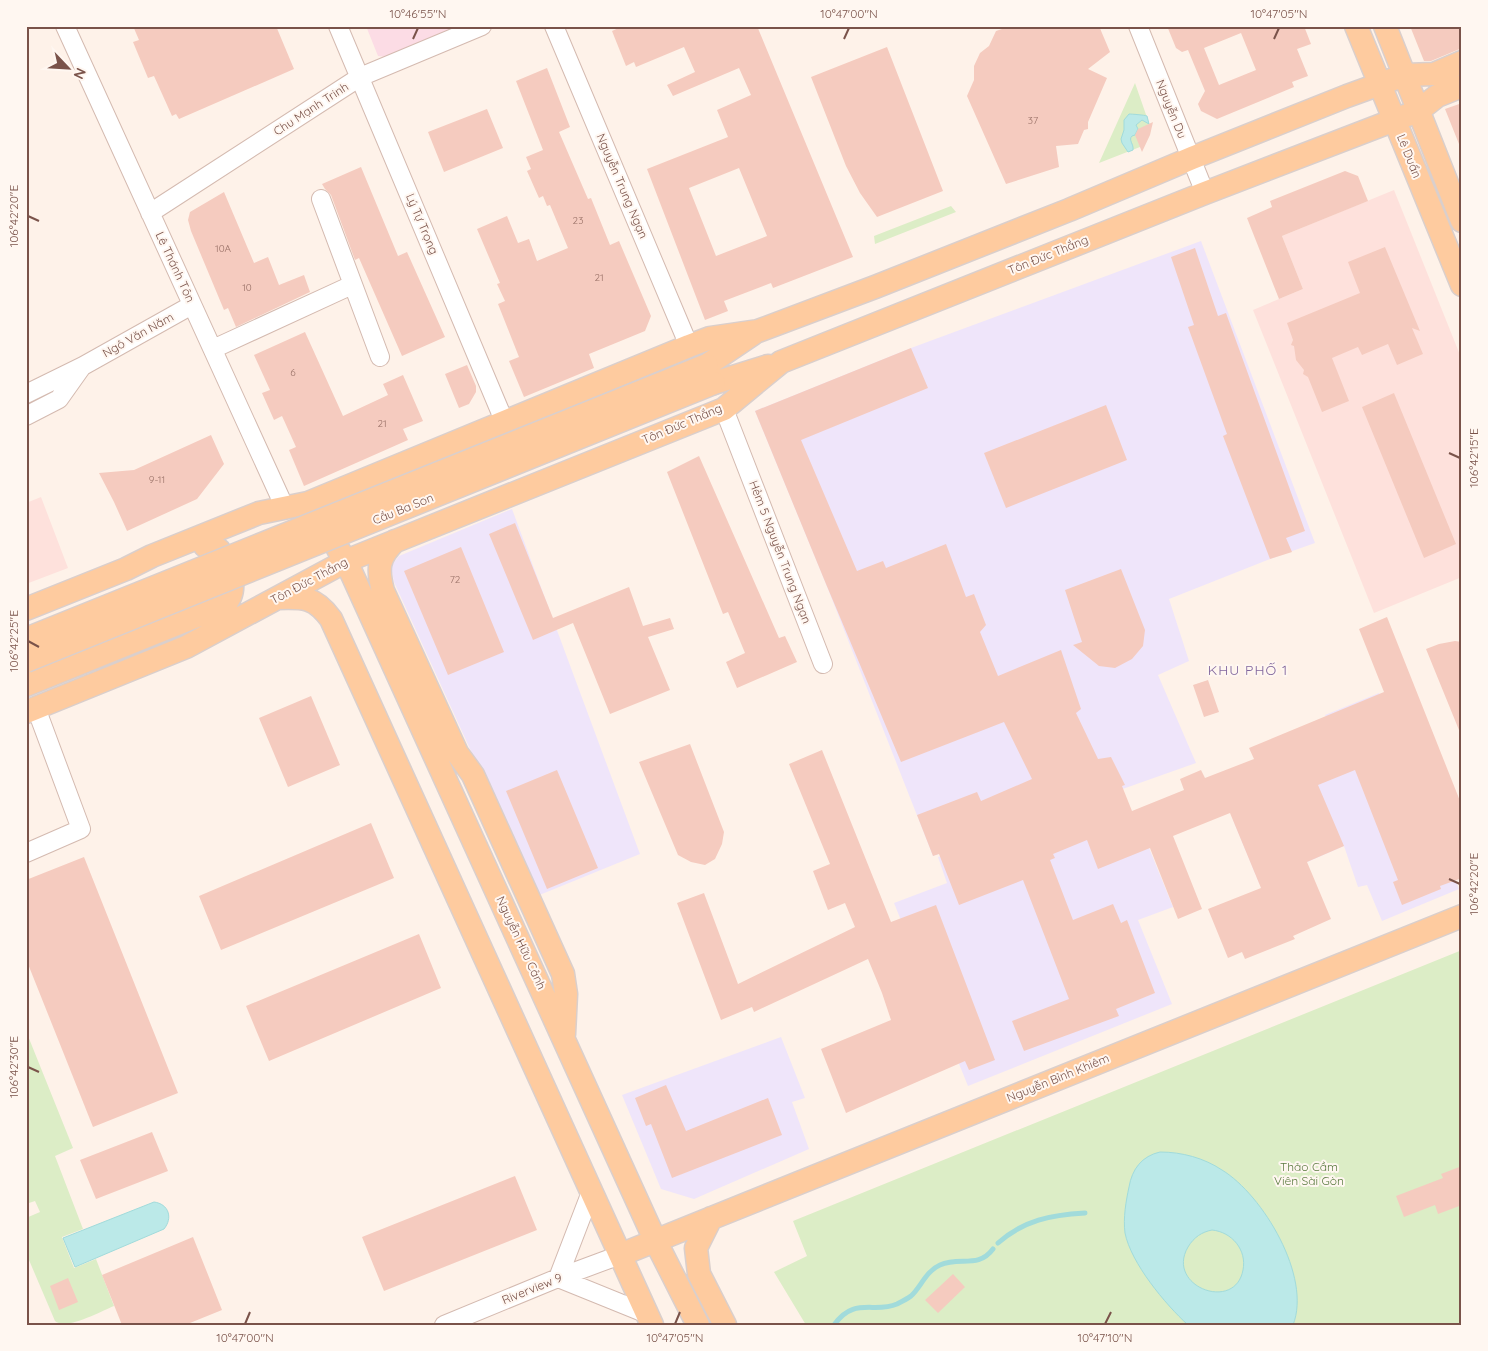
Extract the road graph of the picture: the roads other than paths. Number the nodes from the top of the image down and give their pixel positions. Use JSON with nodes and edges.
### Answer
{"nodes":[{"id":1,"x":65,"y":26,"type":"edge"},
{"id":2,"x":338,"y":26,"type":"edge"},
{"id":3,"x":482,"y":26,"type":"edge"},
{"id":4,"x":554,"y":26,"type":"edge"},
{"id":5,"x":1138,"y":26,"type":"edge"},
{"id":6,"x":1356,"y":26,"type":"edge"},
{"id":7,"x":1385,"y":26,"type":"edge"},
{"id":8,"x":1462,"y":62,"type":"edge"},
{"id":9,"x":1404,"y":75,"type":"junction"},
{"id":10,"x":360,"y":77,"type":"junction"},
{"id":11,"x":1380,"y":84,"type":"junction"},
{"id":12,"x":1462,"y":86,"type":"edge"},
{"id":13,"x":1418,"y":111,"type":"junction"},
{"id":14,"x":1394,"y":120,"type":"junction"},
{"id":15,"x":1192,"y":158,"type":"junction"},
{"id":16,"x":1205,"y":192,"type":"junction"},
{"id":17,"x":1104,"y":195,"type":"junction"},
{"id":18,"x":321,"y":199,"type":"dead end"},
{"id":19,"x":150,"y":213,"type":"junction"},
{"id":20,"x":1462,"y":221,"type":"edge"},
{"id":21,"x":1118,"y":227,"type":"junction"},
{"id":22,"x":352,"y":284,"type":"junction"},
{"id":23,"x":1462,"y":285,"type":"edge"},
{"id":24,"x":192,"y":305,"type":"junction"},
{"id":25,"x":758,"y":331,"type":"junction"},
{"id":26,"x":689,"y":346,"type":"junction"},
{"id":27,"x":212,"y":349,"type":"junction"},
{"id":28,"x":380,"y":357,"type":"dead end"},
{"id":29,"x":781,"y":362,"type":"junction"},
{"id":30,"x":83,"y":366,"type":"junction"},
{"id":31,"x":711,"y":374,"type":"junction"},
{"id":32,"x":26,"y":394,"type":"edge"},
{"id":33,"x":724,"y":408,"type":"junction"},
{"id":34,"x":26,"y":416,"type":"edge"},
{"id":35,"x":505,"y":423,"type":"junction"},
{"id":36,"x":285,"y":508,"type":"junction"},
{"id":37,"x":395,"y":541,"type":"junction"},
{"id":38,"x":205,"y":546,"type":"junction"},
{"id":39,"x":346,"y":561,"type":"junction"},
{"id":40,"x":126,"y":569,"type":"junction"},
{"id":41,"x":278,"y":598,"type":"junction"},
{"id":42,"x":26,"y":609,"type":"edge"},
{"id":43,"x":26,"y":639,"type":"edge"},
{"id":44,"x":26,"y":661,"type":"edge"},
{"id":45,"x":823,"y":664,"type":"dead end"},
{"id":46,"x":26,"y":685,"type":"edge"},
{"id":47,"x":31,"y":710,"type":"edge"},
{"id":48,"x":457,"y":753,"type":"junction"},
{"id":49,"x":462,"y":814,"type":"junction"},
{"id":50,"x":26,"y":852,"type":"edge"},
{"id":51,"x":1462,"y":916,"type":"edge"},
{"id":52,"x":564,"y":1038,"type":"junction"},
{"id":53,"x":591,"y":1192,"type":"junction"},
{"id":54,"x":711,"y":1218,"type":"junction"},
{"id":55,"x":655,"y":1240,"type":"junction"},
{"id":56,"x":620,"y":1255,"type":"junction"},
{"id":57,"x":558,"y":1278,"type":"junction"},
{"id":58,"x":713,"y":1304,"type":"junction"},
{"id":59,"x":649,"y":1320,"type":"edge"},
{"id":60,"x":695,"y":1320,"type":"edge"},
{"id":61,"x":444,"y":1325,"type":"edge"},
{"id":62,"x":724,"y":1325,"type":"edge"}],
"edges":[{"from":1,"to":19,"type":"street","name":"Lê Thánh Tôn"},
{"from":2,"to":10,"type":"street","name":"Lý Tự Trọng"},
{"from":3,"to":10,"type":"street","name":"Chu Mạnh Trinh"},
{"from":4,"to":26,"type":"street","name":"Nguyễn Trung Ngạn"},
{"from":5,"to":15,"type":"street","name":"Nguyễn Du"},
{"from":6,"to":11,"type":"main road","name":"Lê Duẩn"},
{"from":7,"to":9,"type":"main road","name":"Lê Duẩn"},
{"from":8,"to":9,"type":"main road"},
{"from":9,"to":11,"type":"main road"},
{"from":9,"to":13,"type":"main road","name":"Lê Duẩn"},
{"from":10,"to":19,"type":"street","name":"Chu Mạnh Trinh"},
{"from":10,"to":35,"type":"street","name":"Lý Tự Trọng"},
{"from":11,"to":14,"type":"main road","name":"Lê Duẩn"},
{"from":11,"to":15,"type":"main road"},
{"from":12,"to":13,"type":"main road","name":"Tôn Đức Thắng"},
{"from":13,"to":14,"type":"main road","name":"Tôn Đức Thắng"},
{"from":13,"to":20,"type":"main road","name":"Lê Duẩn"},
{"from":14,"to":16,"type":"main road","name":"Tôn Đức Thắng"},
{"from":14,"to":23,"type":"main road","name":"Lê Duẩn"},
{"from":15,"to":16,"type":"street","name":"Nguyễn Du"},
{"from":15,"to":17,"type":"main road"},
{"from":16,"to":21,"type":"main road","name":"Tôn Đức Thắng"},
{"from":17,"to":21,"type":"main road"},
{"from":17,"to":25,"type":"main road"},
{"from":18,"to":22,"type":"street"},
{"from":19,"to":24,"type":"street","name":"Lê Thánh Tôn"},
{"from":21,"to":29,"type":"main road","name":"Tôn Đức Thắng"},
{"from":22,"to":27,"type":"street"},
{"from":22,"to":28,"type":"street"},
{"from":24,"to":27,"type":"street","name":"Lê Thánh Tôn"},
{"from":24,"to":30,"type":"street","name":"Ngô Văn Năm"},
{"from":25,"to":26,"type":"main road"},
{"from":25,"to":31,"type":"main road","name":"Cầu Ba Son"},
{"from":26,"to":35,"type":"main road"},
{"from":27,"to":36,"type":"street","name":"Lê Thánh Tôn"},
{"from":29,"to":31,"type":"main road","name":"Cầu Ba Son"},
{"from":29,"to":33,"type":"main road","name":"Tôn Đức Thắng"},
{"from":30,"to":32,"type":"street","name":"Ngô Văn Năm"},
{"from":30,"to":34,"type":"street","name":"Ngô Văn Năm"},
{"from":31,"to":43,"type":"main road","name":"Cầu Ba Son","bridge":true},
{"from":31,"to":44,"type":"main road","name":"Cầu Ba Son","bridge":true},
{"from":33,"to":37,"type":"main road","name":"Tôn Đức Thắng"},
{"from":33,"to":45,"type":"street","name":"Hẻm 5 Nguyễn Trung Ngạn"},
{"from":35,"to":36,"type":"main road"},
{"from":36,"to":40,"type":"main road"},
{"from":37,"to":39,"type":"main road","name":"Tôn Đức Thắng"},
{"from":37,"to":48,"type":"main road"},
{"from":38,"to":39,"type":"main road","name":"Nguyễn Hữu Cảnh"},
{"from":38,"to":40,"type":"main road","name":"Nguyễn Hữu Cảnh"},
{"from":38,"to":46,"type":"main road"},
{"from":39,"to":41,"type":"main road","name":"Tôn Đức Thắng"},
{"from":39,"to":49,"type":"main road","name":"Nguyễn Hữu Cảnh"},
{"from":40,"to":42,"type":"main road"},
{"from":41,"to":47,"type":"main road","name":"Tôn Đức Thắng"},
{"from":41,"to":53,"type":"main road"},
{"from":47,"to":50,"type":"street"},
{"from":48,"to":49,"type":"main road"},
{"from":48,"to":52,"type":"main road"},
{"from":49,"to":52,"type":"main road","name":"Nguyễn Hữu Cảnh"},
{"from":51,"to":54,"type":"main road","name":"Nguyễn Bỉnh Khiêm"},
{"from":52,"to":55,"type":"main road","name":"Nguyễn Hữu Cảnh"},
{"from":53,"to":56,"type":"main road"},
{"from":53,"to":57,"type":"street"},
{"from":54,"to":55,"type":"main road","name":"Nguyễn Bỉnh Khiêm"},
{"from":54,"to":58,"type":"main road"},
{"from":55,"to":56,"type":"main road","name":"Nguyễn Bỉnh Khiêm"},
{"from":55,"to":60,"type":"main road","name":"Nguyễn Hữu Cảnh"},
{"from":56,"to":57,"type":"street","name":"Riverview 9"},
{"from":56,"to":59,"type":"main road"},
{"from":57,"to":59,"type":"street"},
{"from":57,"to":61,"type":"street","name":"Riverview 9"},
{"from":58,"to":60,"type":"main road"},
{"from":58,"to":62,"type":"main road"}]}
